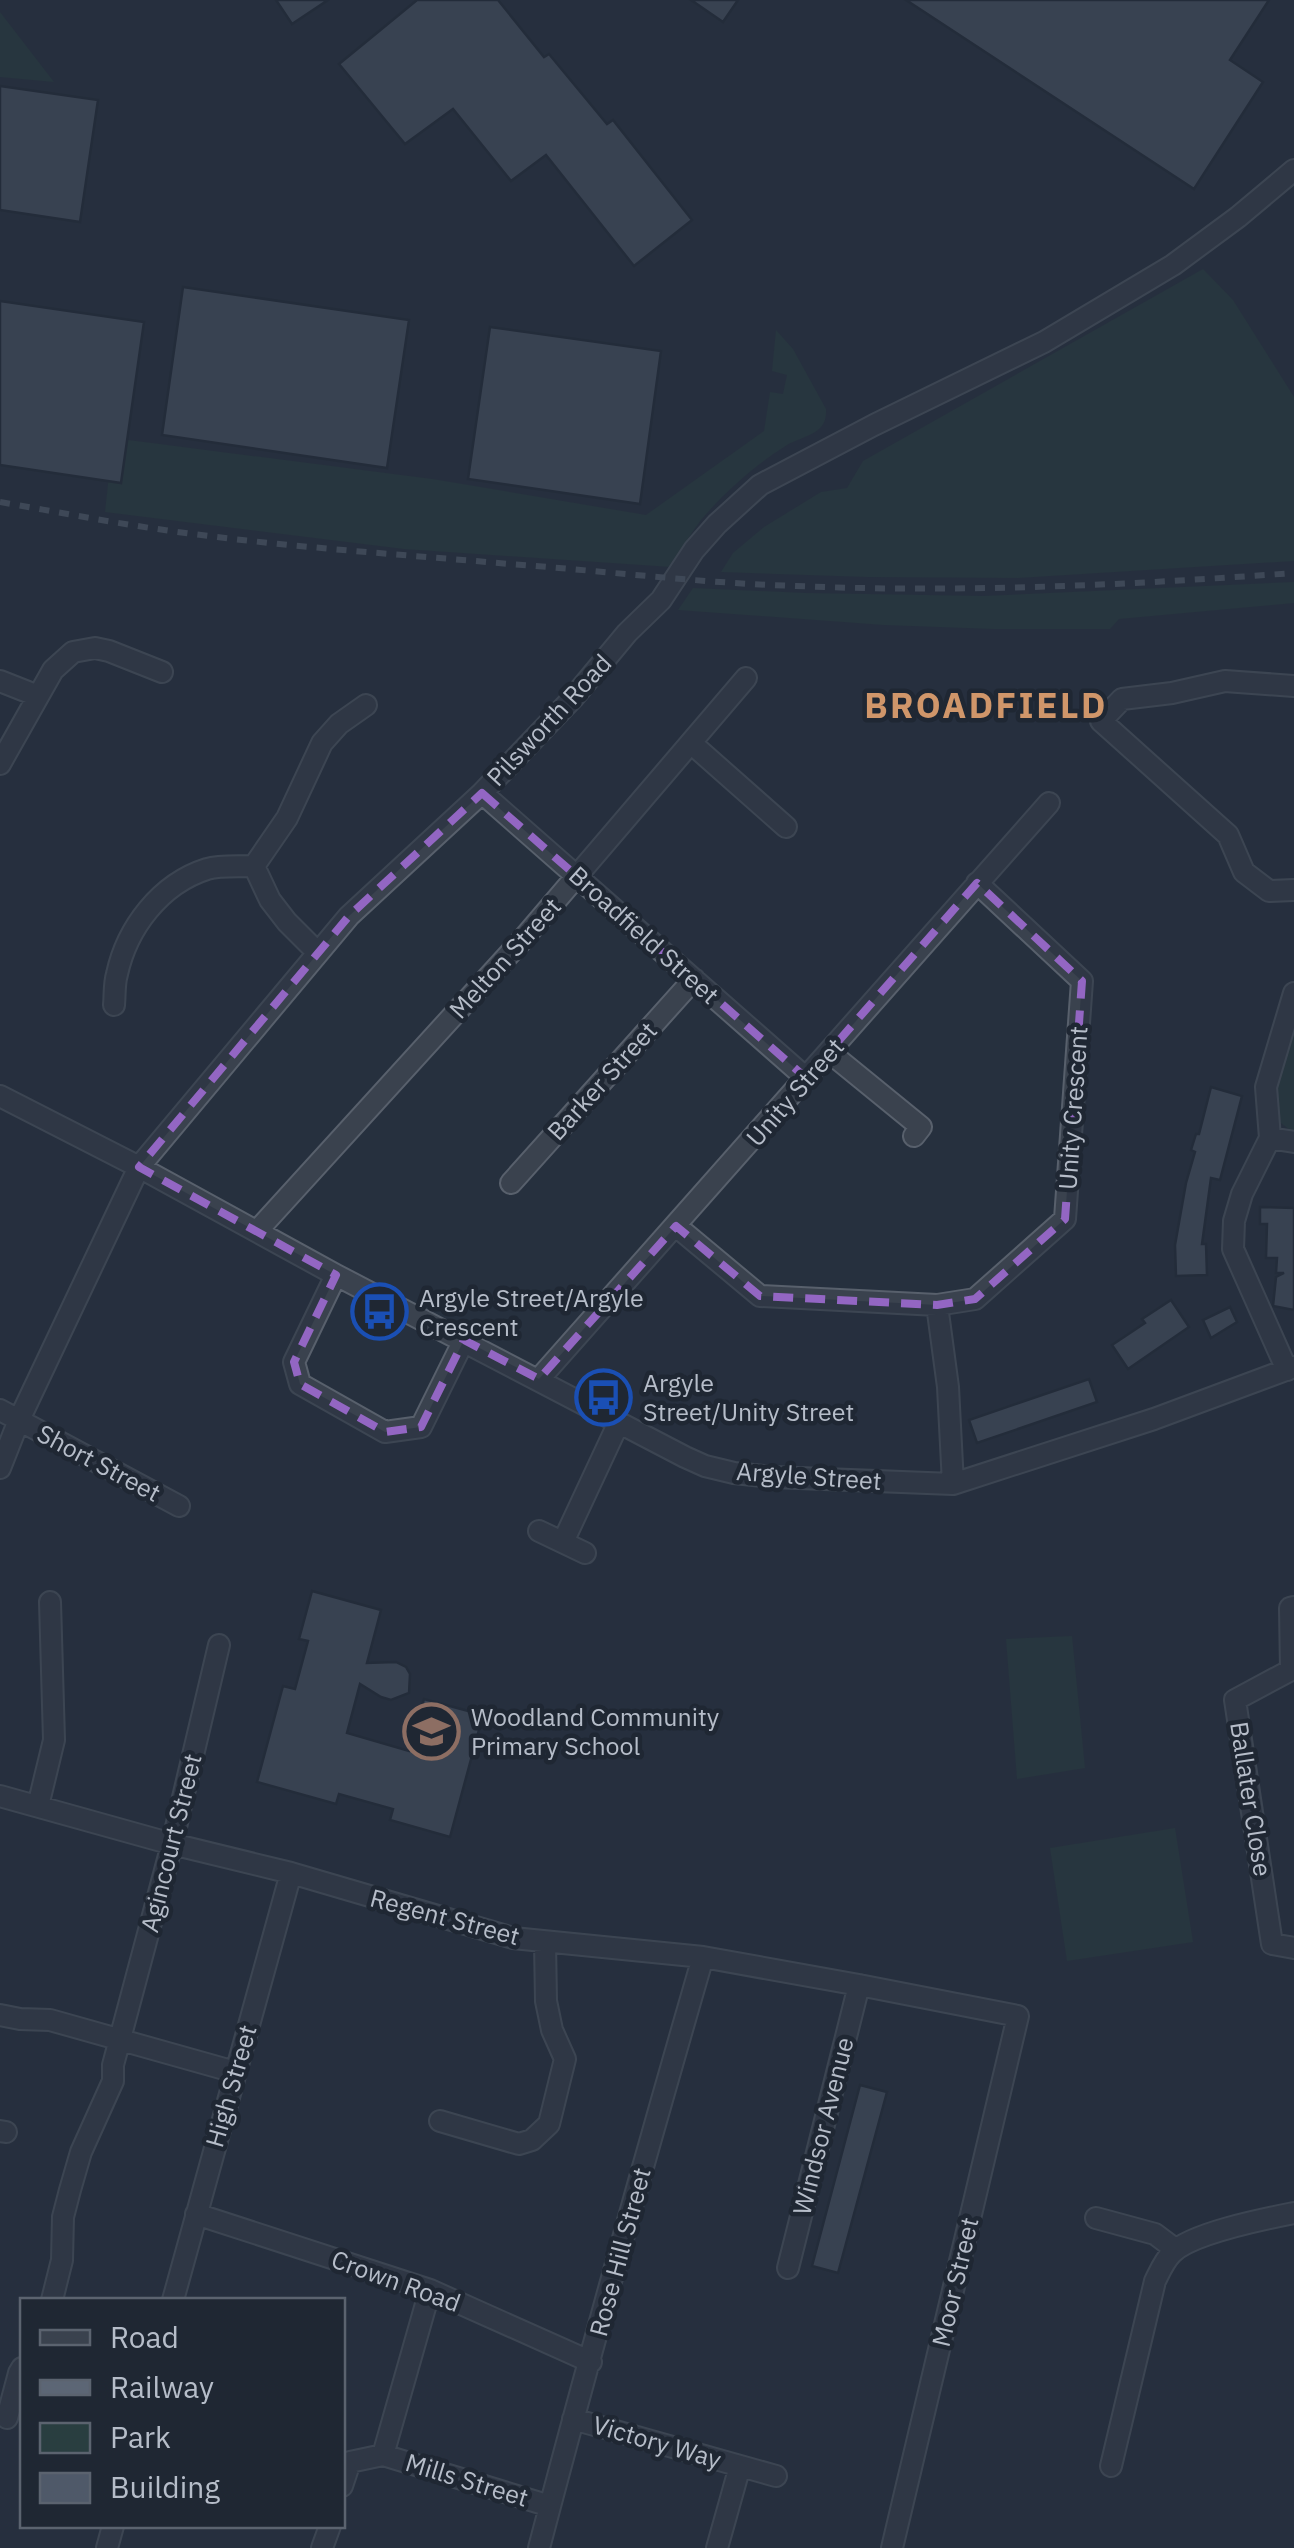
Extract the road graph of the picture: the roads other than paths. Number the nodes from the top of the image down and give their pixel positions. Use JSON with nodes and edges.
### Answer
{"nodes":[{"id":1,"x":1294,"y":170,"type":"edge"},
{"id":2,"x":162,"y":672,"type":"dead end"},
{"id":3,"x":746,"y":678,"type":"dead end"},
{"id":4,"x":0,"y":681,"type":"edge"},
{"id":5,"x":1294,"y":686,"type":"edge"},
{"id":6,"x":38,"y":696,"type":"junction"},
{"id":7,"x":366,"y":705,"type":"dead end"},
{"id":8,"x":690,"y":742,"type":"junction"},
{"id":9,"x":0,"y":764,"type":"edge"},
{"id":10,"x":482,"y":792,"type":"junction"},
{"id":11,"x":1050,"y":802,"type":"dead end"},
{"id":12,"x":786,"y":828,"type":"dead end"},
{"id":13,"x":254,"y":866,"type":"junction"},
{"id":14,"x":577,"y":876,"type":"junction"},
{"id":15,"x":976,"y":884,"type":"junction"},
{"id":16,"x":1294,"y":890,"type":"edge"},
{"id":17,"x":318,"y":953,"type":"junction"},
{"id":18,"x":694,"y":979,"type":"junction"},
{"id":19,"x":1294,"y":992,"type":"edge"},
{"id":20,"x":114,"y":1005,"type":"dead end"},
{"id":21,"x":829,"y":1052,"type":"junction"},
{"id":22,"x":806,"y":1078,"type":"junction"},
{"id":23,"x":0,"y":1096,"type":"edge"},
{"id":24,"x":914,"y":1136,"type":"dead end"},
{"id":25,"x":1270,"y":1138,"type":"junction"},
{"id":26,"x":1294,"y":1142,"type":"edge"},
{"id":27,"x":139,"y":1167,"type":"junction"},
{"id":28,"x":511,"y":1182,"type":"dead end"},
{"id":29,"x":676,"y":1226,"type":"junction"},
{"id":30,"x":258,"y":1232,"type":"junction"},
{"id":31,"x":336,"y":1275,"type":"junction"},
{"id":32,"x":937,"y":1305,"type":"junction"},
{"id":33,"x":464,"y":1340,"type":"junction"},
{"id":34,"x":1291,"y":1369,"type":"edge"},
{"id":35,"x":539,"y":1379,"type":"junction"},
{"id":36,"x":0,"y":1410,"type":"edge"},
{"id":37,"x":19,"y":1420,"type":"junction"},
{"id":38,"x":619,"y":1422,"type":"junction"},
{"id":39,"x":0,"y":1468,"type":"edge"},
{"id":40,"x":954,"y":1484,"type":"junction"},
{"id":41,"x":178,"y":1506,"type":"dead end"},
{"id":42,"x":539,"y":1531,"type":"dead end"},
{"id":43,"x":562,"y":1542,"type":"junction"},
{"id":44,"x":585,"y":1553,"type":"dead end"},
{"id":45,"x":50,"y":1602,"type":"dead end"},
{"id":46,"x":1294,"y":1606,"type":"edge"},
{"id":47,"x":218,"y":1646,"type":"dead end"},
{"id":48,"x":0,"y":1796,"type":"edge"},
{"id":49,"x":38,"y":1806,"type":"junction"},
{"id":50,"x":172,"y":1844,"type":"junction"},
{"id":51,"x":292,"y":1873,"type":"junction"},
{"id":52,"x":544,"y":1942,"type":"junction"},
{"id":53,"x":1294,"y":1948,"type":"edge"},
{"id":54,"x":703,"y":1957,"type":"junction"},
{"id":55,"x":859,"y":1984,"type":"junction"},
{"id":56,"x":0,"y":2015,"type":"edge"},
{"id":57,"x":1018,"y":2016,"type":"joint"},
{"id":58,"x":120,"y":2040,"type":"junction"},
{"id":59,"x":235,"y":2072,"type":"junction"},
{"id":60,"x":440,"y":2121,"type":"dead end"},
{"id":61,"x":1294,"y":2213,"type":"edge"},
{"id":62,"x":196,"y":2214,"type":"junction"},
{"id":63,"x":1096,"y":2218,"type":"dead end"},
{"id":64,"x":1175,"y":2250,"type":"junction"},
{"id":65,"x":788,"y":2268,"type":"dead end"},
{"id":66,"x":430,"y":2290,"type":"junction"},
{"id":67,"x":52,"y":2298,"type":"edge"},
{"id":68,"x":174,"y":2298,"type":"edge"},
{"id":69,"x":591,"y":2362,"type":"junction"},
{"id":70,"x":20,"y":2371,"type":"edge"},
{"id":71,"x":8,"y":2418,"type":"dead end"},
{"id":72,"x":573,"y":2419,"type":"junction"},
{"id":73,"x":383,"y":2455,"type":"junction"},
{"id":74,"x":740,"y":2466,"type":"junction"},
{"id":75,"x":1112,"y":2466,"type":"dead end"},
{"id":76,"x":776,"y":2476,"type":"dead end"},
{"id":77,"x":345,"y":2477,"type":"edge"},
{"id":78,"x":550,"y":2506,"type":"junction"},
{"id":79,"x":539,"y":2548,"type":"edge"},
{"id":80,"x":717,"y":2548,"type":"edge"},
{"id":81,"x":892,"y":2548,"type":"edge"}],
"edges":[{"from":1,"to":10,"type":"street","name":"Pilsworth Road"},
{"from":2,"to":6,"type":"street"},
{"from":3,"to":8,"type":"street","name":"Melton Street"},
{"from":4,"to":6,"type":"street"},
{"from":5,"to":16,"type":"street"},
{"from":6,"to":9,"type":"street"},
{"from":7,"to":13,"type":"street"},
{"from":8,"to":12,"type":"street"},
{"from":8,"to":14,"type":"street","name":"Melton Street"},
{"from":10,"to":14,"type":"street","name":"Broadfield Street"},
{"from":10,"to":17,"type":"street","name":"Pilsworth Road"},
{"from":11,"to":15,"type":"street","name":"Unity Street"},
{"from":13,"to":17,"type":"street"},
{"from":13,"to":20,"type":"street"},
{"from":14,"to":18,"type":"street","name":"Broadfield Street"},
{"from":14,"to":30,"type":"street","name":"Melton Street"},
{"from":15,"to":21,"type":"street","name":"Unity Street"},
{"from":15,"to":32,"type":"street","name":"Unity Crescent"},
{"from":17,"to":27,"type":"street","name":"Pilsworth Road"},
{"from":18,"to":22,"type":"street","name":"Broadfield Street"},
{"from":18,"to":28,"type":"street","name":"Barker Street"},
{"from":19,"to":25,"type":"street"},
{"from":21,"to":22,"type":"street","name":"Unity Street"},
{"from":21,"to":24,"type":"street"},
{"from":22,"to":29,"type":"street","name":"Unity Street"},
{"from":23,"to":27,"type":"street","name":"Argyle Street"},
{"from":25,"to":26,"type":"street"},
{"from":25,"to":34,"type":"street"},
{"from":27,"to":30,"type":"street","name":"Argyle Street"},
{"from":27,"to":37,"type":"street","name":"Pilsworth Road"},
{"from":29,"to":32,"type":"street","name":"Unity Crescent"},
{"from":29,"to":35,"type":"street","name":"Unity Street"},
{"from":30,"to":31,"type":"street","name":"Argyle Street"},
{"from":31,"to":33,"type":"street","name":"Argyle Street"},
{"from":31,"to":33,"type":"street"},
{"from":32,"to":40,"type":"street"},
{"from":33,"to":35,"type":"street","name":"Argyle Street"},
{"from":34,"to":40,"type":"street","name":"Argyle Street"},
{"from":35,"to":38,"type":"street","name":"Argyle Street"},
{"from":36,"to":37,"type":"street","name":"Short Street"},
{"from":37,"to":39,"type":"street","name":"Pilsworth Road"},
{"from":37,"to":41,"type":"street","name":"Short Street"},
{"from":38,"to":40,"type":"street","name":"Argyle Street"},
{"from":38,"to":43,"type":"street"},
{"from":42,"to":43,"type":"street"},
{"from":43,"to":44,"type":"street"},
{"from":45,"to":49,"type":"street"},
{"from":46,"to":53,"type":"street","name":"Ballater Close"},
{"from":47,"to":50,"type":"street","name":"Agincourt Street"},
{"from":48,"to":49,"type":"street","name":"Regent Street"},
{"from":49,"to":50,"type":"street","name":"Regent Street"},
{"from":50,"to":51,"type":"street","name":"Regent Street"},
{"from":50,"to":58,"type":"street","name":"Agincourt Street"},
{"from":51,"to":52,"type":"street","name":"Regent Street"},
{"from":51,"to":59,"type":"street","name":"High Street"},
{"from":52,"to":54,"type":"street","name":"Regent Street"},
{"from":52,"to":60,"type":"street"},
{"from":54,"to":55,"type":"street","name":"Regent Street"},
{"from":54,"to":69,"type":"street","name":"Rose Hill Street"},
{"from":55,"to":57,"type":"street","name":"Regent Street"},
{"from":55,"to":65,"type":"street","name":"Windsor Avenue"},
{"from":56,"to":58,"type":"street"},
{"from":57,"to":81,"type":"street","name":"Moor Street"},
{"from":58,"to":59,"type":"street"},
{"from":58,"to":67,"type":"street","name":"Agincourt Street"},
{"from":59,"to":62,"type":"street","name":"High Street"},
{"from":61,"to":64,"type":"street"},
{"from":62,"to":66,"type":"street","name":"Crown Road"},
{"from":62,"to":68,"type":"street","name":"High Street"},
{"from":63,"to":64,"type":"street"},
{"from":64,"to":75,"type":"street"},
{"from":66,"to":69,"type":"street","name":"Crown Road"},
{"from":66,"to":73,"type":"street","name":"Mills Street"},
{"from":69,"to":72,"type":"street","name":"Rose Hill Street"},
{"from":70,"to":71,"type":"street"},
{"from":72,"to":74,"type":"street","name":"Victory Way"},
{"from":72,"to":78,"type":"street","name":"Rose Hill Street"},
{"from":73,"to":77,"type":"street","name":"Mills Street"},
{"from":73,"to":78,"type":"street","name":"Mills Street"},
{"from":74,"to":76,"type":"street","name":"Victory Way"},
{"from":74,"to":80,"type":"street","name":"Victory Way"},
{"from":78,"to":79,"type":"street","name":"Rose Hill Street"}]}
